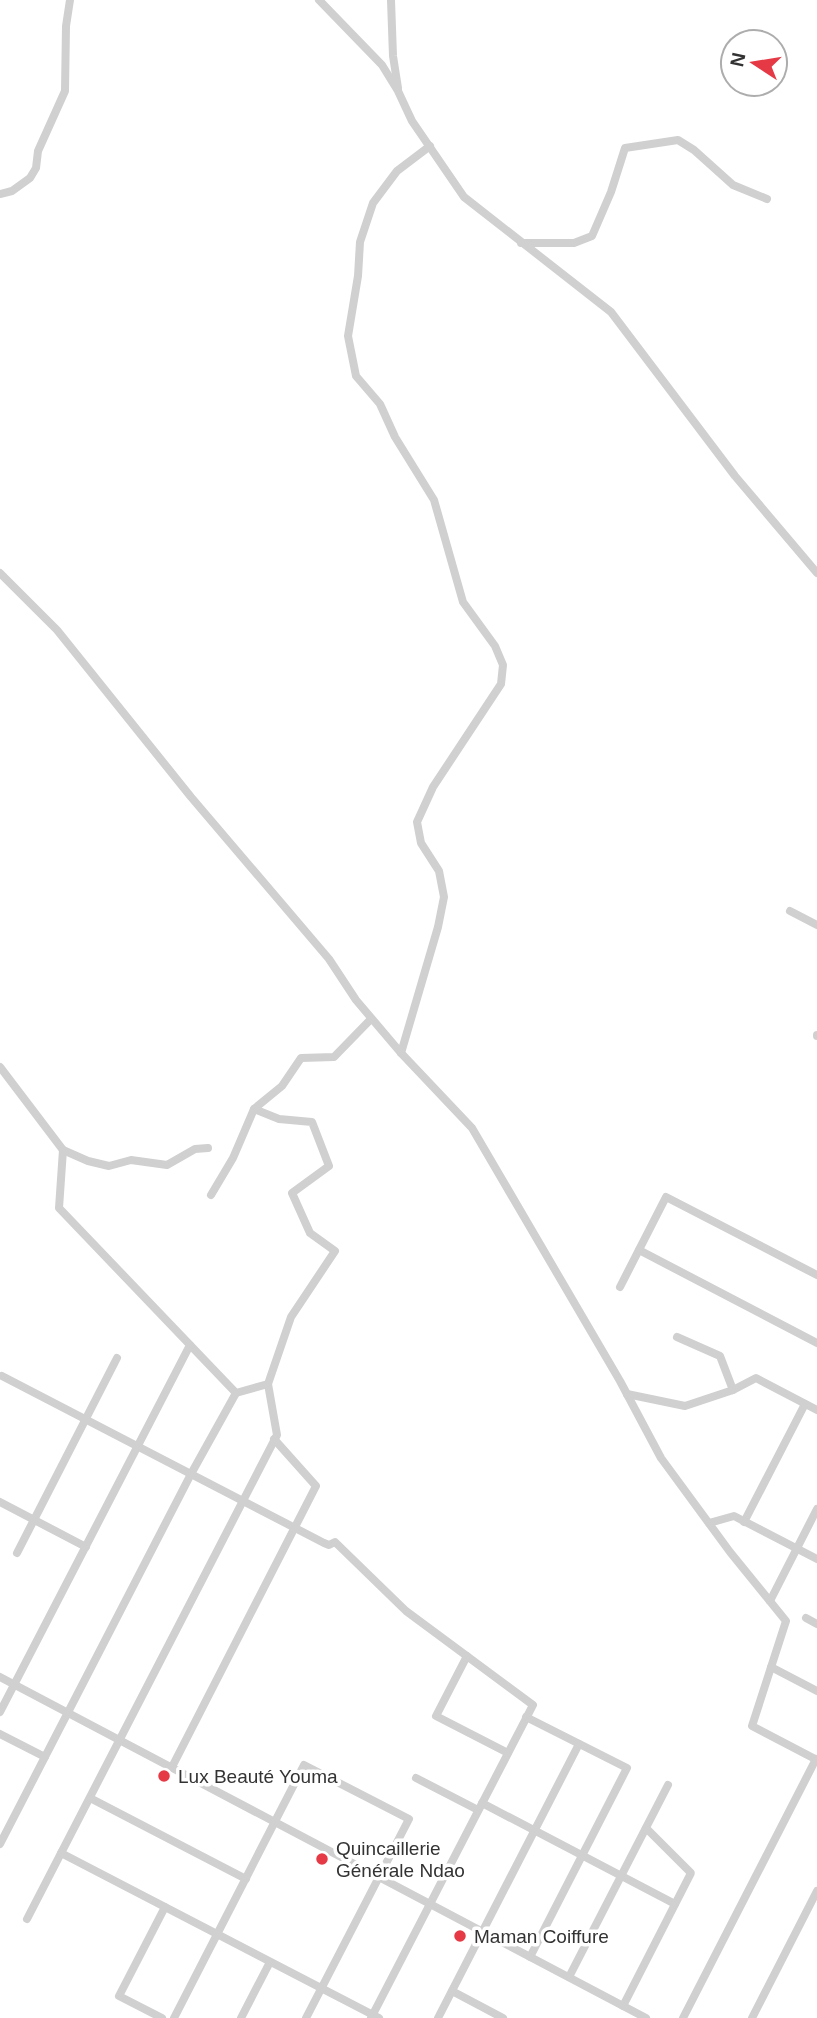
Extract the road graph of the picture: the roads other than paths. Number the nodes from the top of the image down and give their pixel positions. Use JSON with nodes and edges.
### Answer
{"nodes":[{"id":1,"x":70,"y":0,"type":"edge"},
{"id":2,"x":319,"y":0,"type":"edge"},
{"id":3,"x":391,"y":0,"type":"edge"},
{"id":4,"x":398,"y":91,"type":"junction"},
{"id":5,"x":430,"y":146,"type":"junction"},
{"id":6,"x":0,"y":194,"type":"edge"},
{"id":7,"x":767,"y":199,"type":"dead end"},
{"id":8,"x":522,"y":243,"type":"junction"},
{"id":9,"x":0,"y":573,"type":"edge"},
{"id":10,"x":817,"y":573,"type":"edge"},
{"id":11,"x":790,"y":911,"type":"dead end"},
{"id":12,"x":817,"y":925,"type":"edge"},
{"id":13,"x":371,"y":1019,"type":"junction"},
{"id":14,"x":401,"y":1054,"type":"junction"},
{"id":15,"x":0,"y":1067,"type":"edge"},
{"id":16,"x":254,"y":1110,"type":"junction"},
{"id":17,"x":208,"y":1149,"type":"dead end"},
{"id":18,"x":64,"y":1150,"type":"junction"},
{"id":19,"x":211,"y":1195,"type":"dead end"},
{"id":20,"x":639,"y":1250,"type":"junction"},
{"id":21,"x":817,"y":1275,"type":"edge"},
{"id":22,"x":620,"y":1287,"type":"dead end"},
{"id":23,"x":677,"y":1337,"type":"dead end"},
{"id":24,"x":817,"y":1343,"type":"edge"},
{"id":25,"x":190,"y":1345,"type":"junction"},
{"id":26,"x":117,"y":1358,"type":"dead end"},
{"id":27,"x":2,"y":1376,"type":"dead end"},
{"id":28,"x":268,"y":1384,"type":"junction"},
{"id":29,"x":733,"y":1390,"type":"junction"},
{"id":30,"x":236,"y":1393,"type":"junction"},
{"id":31,"x":627,"y":1394,"type":"junction"},
{"id":32,"x":805,"y":1404,"type":"junction"},
{"id":33,"x":817,"y":1410,"type":"edge"},
{"id":34,"x":85,"y":1419,"type":"junction"},
{"id":35,"x":275,"y":1439,"type":"junction"},
{"id":36,"x":138,"y":1446,"type":"junction"},
{"id":37,"x":191,"y":1474,"type":"junction"},
{"id":38,"x":243,"y":1501,"type":"junction"},
{"id":39,"x":0,"y":1502,"type":"edge"},
{"id":40,"x":817,"y":1509,"type":"edge"},
{"id":41,"x":34,"y":1520,"type":"junction"},
{"id":42,"x":744,"y":1522,"type":"junction"},
{"id":43,"x":709,"y":1523,"type":"junction"},
{"id":44,"x":295,"y":1528,"type":"junction"},
{"id":45,"x":86,"y":1547,"type":"junction"},
{"id":46,"x":796,"y":1549,"type":"junction"},
{"id":47,"x":17,"y":1553,"type":"dead end"},
{"id":48,"x":817,"y":1559,"type":"edge"},
{"id":49,"x":770,"y":1601,"type":"junction"},
{"id":50,"x":806,"y":1618,"type":"dead end"},
{"id":51,"x":817,"y":1624,"type":"edge"},
{"id":52,"x":467,"y":1656,"type":"junction"},
{"id":53,"x":771,"y":1667,"type":"junction"},
{"id":54,"x":0,"y":1677,"type":"edge"},
{"id":55,"x":13,"y":1684,"type":"junction"},
{"id":56,"x":817,"y":1691,"type":"edge"},
{"id":57,"x":0,"y":1712,"type":"edge"},
{"id":58,"x":68,"y":1713,"type":"junction"},
{"id":59,"x":526,"y":1717,"type":"junction"},
{"id":60,"x":0,"y":1734,"type":"edge"},
{"id":61,"x":120,"y":1740,"type":"junction"},
{"id":62,"x":579,"y":1744,"type":"junction"},
{"id":63,"x":508,"y":1753,"type":"junction"},
{"id":64,"x":45,"y":1757,"type":"junction"},
{"id":65,"x":817,"y":1759,"type":"edge"},
{"id":66,"x":172,"y":1767,"type":"junction"},
{"id":67,"x":416,"y":1778,"type":"dead end"},
{"id":68,"x":668,"y":1785,"type":"dead end"},
{"id":69,"x":90,"y":1798,"type":"junction"},
{"id":70,"x":480,"y":1807,"type":"junction"},
{"id":71,"x":275,"y":1822,"type":"junction"},
{"id":72,"x":646,"y":1828,"type":"junction"},
{"id":73,"x":535,"y":1830,"type":"junction"},
{"id":74,"x":0,"y":1844,"type":"edge"},
{"id":75,"x":61,"y":1853,"type":"junction"},
{"id":76,"x":582,"y":1855,"type":"junction"},
{"id":77,"x":622,"y":1875,"type":"junction"},
{"id":78,"x":379,"y":1877,"type":"junction"},
{"id":79,"x":246,"y":1879,"type":"junction"},
{"id":80,"x":817,"y":1891,"type":"edge"},
{"id":81,"x":676,"y":1903,"type":"junction"},
{"id":82,"x":430,"y":1904,"type":"junction"},
{"id":83,"x":165,"y":1907,"type":"junction"},
{"id":84,"x":27,"y":1919,"type":"dead end"},
{"id":85,"x":483,"y":1932,"type":"junction"},
{"id":86,"x":217,"y":1934,"type":"junction"},
{"id":87,"x":530,"y":1956,"type":"junction"},
{"id":88,"x":270,"y":1962,"type":"junction"},
{"id":89,"x":569,"y":1977,"type":"junction"},
{"id":90,"x":321,"y":1988,"type":"junction"},
{"id":91,"x":452,"y":1991,"type":"junction"},
{"id":92,"x":623,"y":2006,"type":"junction"},
{"id":93,"x":374,"y":2017,"type":"edge"},
{"id":94,"x":162,"y":2018,"type":"edge"},
{"id":95,"x":174,"y":2018,"type":"edge"},
{"id":96,"x":241,"y":2018,"type":"edge"},
{"id":97,"x":306,"y":2018,"type":"edge"},
{"id":98,"x":438,"y":2018,"type":"edge"},
{"id":99,"x":503,"y":2018,"type":"edge"},
{"id":100,"x":646,"y":2018,"type":"edge"},
{"id":101,"x":683,"y":2018,"type":"edge"},
{"id":102,"x":752,"y":2018,"type":"edge"}],
"edges":[{"from":1,"to":6,"type":"street"},
{"from":2,"to":4,"type":"street"},
{"from":3,"to":4,"type":"street"},
{"from":4,"to":5,"type":"street"},
{"from":5,"to":8,"type":"street"},
{"from":5,"to":14,"type":"street"},
{"from":7,"to":8,"type":"street"},
{"from":8,"to":10,"type":"street"},
{"from":9,"to":13,"type":"street"},
{"from":11,"to":12,"type":"street"},
{"from":13,"to":14,"type":"street"},
{"from":13,"to":16,"type":"street"},
{"from":14,"to":31,"type":"street"},
{"from":15,"to":18,"type":"street"},
{"from":16,"to":19,"type":"street"},
{"from":16,"to":28,"type":"street"},
{"from":17,"to":18,"type":"street"},
{"from":18,"to":25,"type":"street"},
{"from":20,"to":21,"type":"street"},
{"from":20,"to":22,"type":"street"},
{"from":20,"to":24,"type":"street"},
{"from":23,"to":29,"type":"street"},
{"from":25,"to":30,"type":"street"},
{"from":25,"to":36,"type":"street"},
{"from":26,"to":34,"type":"street"},
{"from":27,"to":34,"type":"street"},
{"from":28,"to":30,"type":"street"},
{"from":28,"to":35,"type":"street"},
{"from":29,"to":31,"type":"street"},
{"from":29,"to":32,"type":"street"},
{"from":30,"to":37,"type":"street"},
{"from":31,"to":43,"type":"street"},
{"from":32,"to":33,"type":"street"},
{"from":32,"to":42,"type":"street"},
{"from":34,"to":36,"type":"street"},
{"from":34,"to":41,"type":"street"},
{"from":35,"to":38,"type":"street"},
{"from":35,"to":44,"type":"street"},
{"from":36,"to":37,"type":"street"},
{"from":36,"to":45,"type":"street"},
{"from":37,"to":38,"type":"street"},
{"from":37,"to":58,"type":"street"},
{"from":38,"to":44,"type":"street"},
{"from":38,"to":61,"type":"street"},
{"from":39,"to":41,"type":"street"},
{"from":40,"to":46,"type":"street"},
{"from":41,"to":45,"type":"street"},
{"from":41,"to":47,"type":"street"},
{"from":42,"to":43,"type":"street"},
{"from":42,"to":46,"type":"street"},
{"from":43,"to":49,"type":"street"},
{"from":44,"to":52,"type":"street"},
{"from":44,"to":66,"type":"street"},
{"from":45,"to":55,"type":"street"},
{"from":46,"to":48,"type":"street"},
{"from":46,"to":49,"type":"street"},
{"from":49,"to":53,"type":"street"},
{"from":50,"to":51,"type":"street"},
{"from":52,"to":59,"type":"street"},
{"from":52,"to":63,"type":"street"},
{"from":53,"to":56,"type":"street"},
{"from":53,"to":65,"type":"street"},
{"from":54,"to":55,"type":"street"},
{"from":55,"to":57,"type":"street"},
{"from":55,"to":58,"type":"street"},
{"from":58,"to":61,"type":"street"},
{"from":58,"to":64,"type":"street"},
{"from":59,"to":62,"type":"street"},
{"from":59,"to":63,"type":"street"},
{"from":60,"to":64,"type":"street"},
{"from":61,"to":66,"type":"street"},
{"from":61,"to":69,"type":"street"},
{"from":62,"to":73,"type":"street"},
{"from":62,"to":76,"type":"street"},
{"from":63,"to":70,"type":"street"},
{"from":64,"to":74,"type":"street"},
{"from":65,"to":101,"type":"street"},
{"from":66,"to":71,"type":"street"},
{"from":67,"to":70,"type":"street"},
{"from":68,"to":72,"type":"street"},
{"from":69,"to":75,"type":"street"},
{"from":69,"to":79,"type":"street"},
{"from":70,"to":73,"type":"street"},
{"from":70,"to":82,"type":"street"},
{"from":71,"to":78,"type":"street"},
{"from":71,"to":78,"type":"street"},
{"from":71,"to":79,"type":"street"},
{"from":72,"to":77,"type":"street"},
{"from":72,"to":81,"type":"street"},
{"from":73,"to":76,"type":"street"},
{"from":73,"to":85,"type":"street"},
{"from":75,"to":83,"type":"street"},
{"from":75,"to":84,"type":"street"},
{"from":76,"to":77,"type":"street"},
{"from":76,"to":87,"type":"street"},
{"from":77,"to":81,"type":"street"},
{"from":77,"to":89,"type":"street"},
{"from":78,"to":82,"type":"street"},
{"from":78,"to":90,"type":"street"},
{"from":79,"to":86,"type":"street"},
{"from":80,"to":102,"type":"street"},
{"from":81,"to":92,"type":"street"},
{"from":82,"to":85,"type":"street"},
{"from":82,"to":93,"type":"street"},
{"from":83,"to":86,"type":"street"},
{"from":83,"to":94,"type":"street"},
{"from":85,"to":87,"type":"street"},
{"from":85,"to":91,"type":"street"},
{"from":86,"to":88,"type":"street"},
{"from":86,"to":95,"type":"street"},
{"from":87,"to":89,"type":"street"},
{"from":88,"to":90,"type":"street"},
{"from":88,"to":96,"type":"street"},
{"from":89,"to":92,"type":"street"},
{"from":90,"to":93,"type":"street"},
{"from":90,"to":97,"type":"street"},
{"from":91,"to":98,"type":"street"},
{"from":91,"to":99,"type":"street"},
{"from":92,"to":100,"type":"street"}]}
